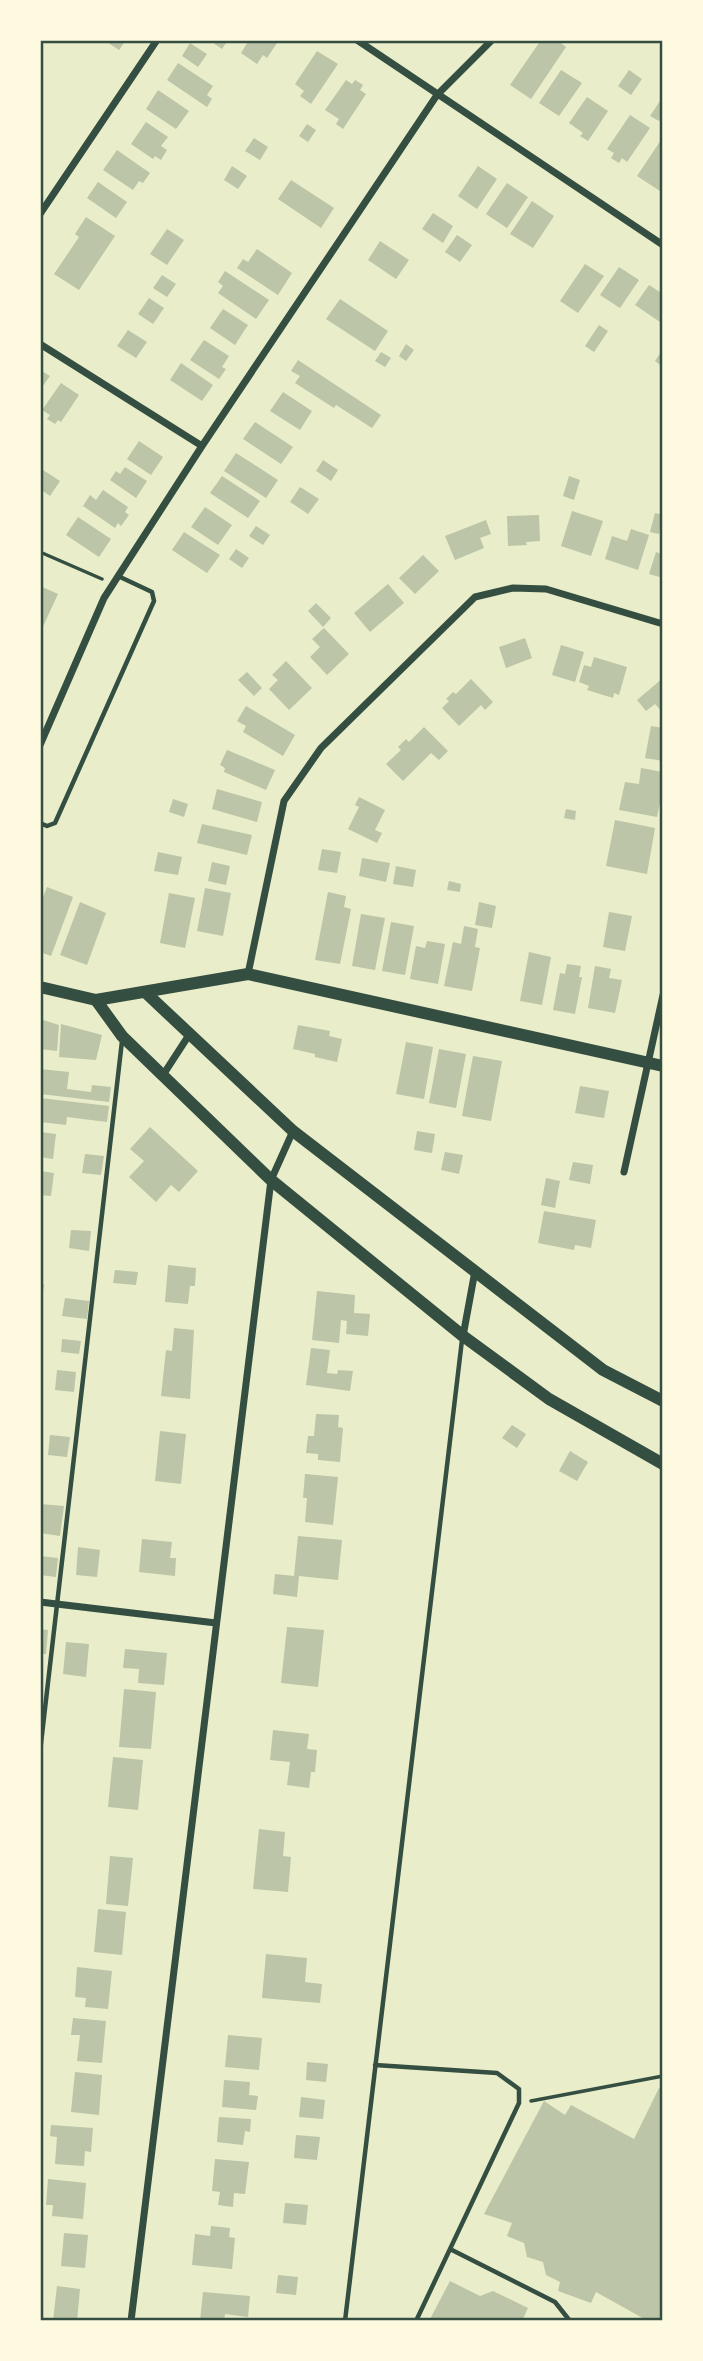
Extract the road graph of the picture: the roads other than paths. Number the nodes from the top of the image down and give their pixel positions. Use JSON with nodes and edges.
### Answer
{"nodes":[{"id":1,"x":157,"y":40,"type":"edge"},
{"id":2,"x":357,"y":40,"type":"edge"},
{"id":3,"x":492,"y":40,"type":"edge"},
{"id":4,"x":437,"y":95,"type":"junction"},
{"id":5,"x":40,"y":214,"type":"edge"},
{"id":6,"x":663,"y":245,"type":"edge"},
{"id":7,"x":40,"y":344,"type":"edge"},
{"id":8,"x":202,"y":446,"type":"junction"},
{"id":9,"x":118,"y":576,"type":"junction"},
{"id":10,"x":663,"y":624,"type":"edge"},
{"id":11,"x":40,"y":745,"type":"edge"},
{"id":12,"x":40,"y":823,"type":"edge"},
{"id":13,"x":248,"y":974,"type":"junction"},
{"id":14,"x":40,"y":987,"type":"edge"},
{"id":15,"x":145,"y":992,"type":"junction"},
{"id":16,"x":663,"y":995,"type":"edge"},
{"id":17,"x":96,"y":1000,"type":"junction"},
{"id":18,"x":189,"y":1035,"type":"junction"},
{"id":19,"x":122,"y":1036,"type":"junction"},
{"id":20,"x":647,"y":1062,"type":"junction"},
{"id":21,"x":663,"y":1066,"type":"edge"},
{"id":22,"x":163,"y":1075,"type":"junction"},
{"id":23,"x":293,"y":1131,"type":"junction"},
{"id":24,"x":624,"y":1172,"type":"dead end"},
{"id":25,"x":271,"y":1180,"type":"junction"},
{"id":26,"x":475,"y":1270,"type":"junction"},
{"id":27,"x":463,"y":1336,"type":"junction"},
{"id":28,"x":663,"y":1401,"type":"edge"},
{"id":29,"x":663,"y":1464,"type":"edge"},
{"id":30,"x":40,"y":1602,"type":"edge"},
{"id":31,"x":57,"y":1604,"type":"junction"},
{"id":32,"x":216,"y":1623,"type":"junction"},
{"id":33,"x":40,"y":1752,"type":"edge"},
{"id":34,"x":375,"y":2065,"type":"junction"},
{"id":35,"x":450,"y":2249,"type":"junction"},
{"id":36,"x":131,"y":2321,"type":"edge"},
{"id":37,"x":345,"y":2321,"type":"edge"},
{"id":38,"x":416,"y":2321,"type":"edge"},
{"id":39,"x":570,"y":2321,"type":"edge"}],
"edges":[{"from":1,"to":5,"type":"street"},
{"from":2,"to":4,"type":"street"},
{"from":3,"to":4,"type":"street"},
{"from":4,"to":6,"type":"street"},
{"from":4,"to":8,"type":"street"},
{"from":7,"to":8,"type":"street"},
{"from":8,"to":9,"type":"street"},
{"from":9,"to":11,"type":"street"},
{"from":9,"to":12,"type":"lane"},
{"from":10,"to":13,"type":"street"},
{"from":13,"to":15,"type":"street"},
{"from":13,"to":20,"type":"street"},
{"from":14,"to":17,"type":"street"},
{"from":15,"to":17,"type":"street"},
{"from":15,"to":18,"type":"street"},
{"from":16,"to":20,"type":"street"},
{"from":17,"to":19,"type":"street"},
{"from":18,"to":22,"type":"street"},
{"from":18,"to":23,"type":"street"},
{"from":19,"to":22,"type":"street"},
{"from":19,"to":31,"type":"lane"},
{"from":20,"to":21,"type":"street"},
{"from":20,"to":24,"type":"street"},
{"from":22,"to":25,"type":"street"},
{"from":23,"to":25,"type":"street"},
{"from":23,"to":26,"type":"street"},
{"from":25,"to":27,"type":"street"},
{"from":25,"to":32,"type":"street"},
{"from":26,"to":27,"type":"street"},
{"from":26,"to":28,"type":"street"},
{"from":27,"to":29,"type":"street"},
{"from":27,"to":34,"type":"lane"},
{"from":30,"to":31,"type":"street"},
{"from":31,"to":32,"type":"street"},
{"from":31,"to":33,"type":"lane"},
{"from":32,"to":36,"type":"street"},
{"from":34,"to":35,"type":"lane"},
{"from":34,"to":37,"type":"lane"},
{"from":35,"to":38,"type":"lane"},
{"from":35,"to":39,"type":"lane"}]}
